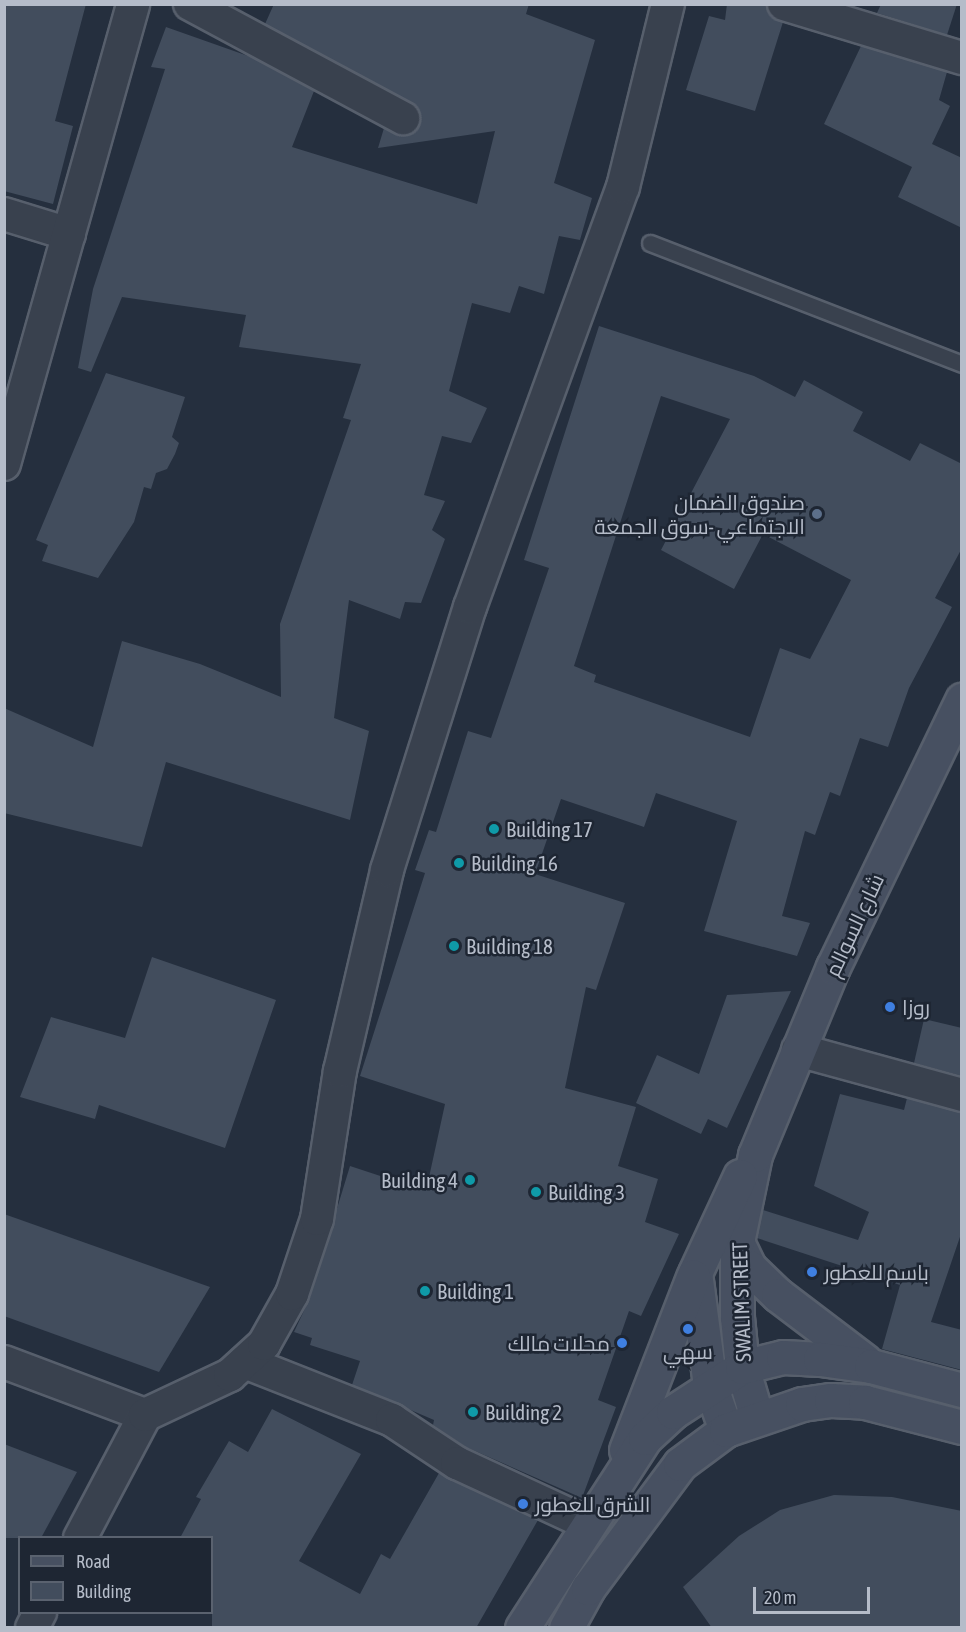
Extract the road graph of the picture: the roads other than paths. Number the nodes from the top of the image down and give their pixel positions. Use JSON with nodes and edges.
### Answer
{"nodes":[{"id":1,"x":133,"y":4,"type":"edge"},
{"id":2,"x":190,"y":4,"type":"edge"},
{"id":3,"x":668,"y":4,"type":"edge"},
{"id":4,"x":784,"y":4,"type":"edge"},
{"id":5,"x":962,"y":58,"type":"edge"},
{"id":6,"x":403,"y":118,"type":"dead end"},
{"id":7,"x":4,"y":214,"type":"edge"},
{"id":8,"x":69,"y":234,"type":"junction"},
{"id":9,"x":650,"y":243,"type":"dead end"},
{"id":10,"x":962,"y":364,"type":"edge"},
{"id":11,"x":4,"y":464,"type":"edge"},
{"id":12,"x":962,"y":700,"type":"edge"},
{"id":13,"x":798,"y":1050,"type":"junction"},
{"id":14,"x":962,"y":1095,"type":"edge"},
{"id":15,"x":755,"y":1155,"type":"junction"},
{"id":16,"x":737,"y":1242,"type":"junction"},
{"id":17,"x":695,"y":1273,"type":"junction"},
{"id":18,"x":4,"y":1362,"type":"edge"},
{"id":19,"x":245,"y":1362,"type":"junction"},
{"id":20,"x":871,"y":1365,"type":"junction"},
{"id":21,"x":742,"y":1367,"type":"junction"},
{"id":22,"x":710,"y":1385,"type":"junction"},
{"id":23,"x":962,"y":1390,"type":"edge"},
{"id":24,"x":145,"y":1415,"type":"junction"},
{"id":25,"x":757,"y":1418,"type":"junction"},
{"id":26,"x":962,"y":1427,"type":"edge"},
{"id":27,"x":726,"y":1430,"type":"junction"},
{"id":28,"x":609,"y":1492,"type":"junction"},
{"id":29,"x":587,"y":1523,"type":"junction"},
{"id":30,"x":81,"y":1536,"type":"edge"},
{"id":31,"x":39,"y":1614,"type":"edge"},
{"id":32,"x":32,"y":1628,"type":"edge"},
{"id":33,"x":522,"y":1628,"type":"edge"},
{"id":34,"x":566,"y":1628,"type":"edge"}],
"edges":[{"from":1,"to":8,"type":"street"},
{"from":2,"to":6,"type":"street"},
{"from":3,"to":19,"type":"street"},
{"from":4,"to":5,"type":"street"},
{"from":7,"to":8,"type":"street"},
{"from":8,"to":11,"type":"street"},
{"from":9,"to":10,"type":"lane"},
{"from":12,"to":13,"type":"main road","name":"شارع السوالم"},
{"from":13,"to":14,"type":"street"},
{"from":13,"to":15,"type":"main road","name":"شارع السوالم"},
{"from":15,"to":16,"type":"main road","name":"SWALIM STREET"},
{"from":15,"to":17,"type":"main road","name":"SWALIM STREET"},
{"from":16,"to":20,"type":"main road"},
{"from":16,"to":21,"type":"main road","name":"SWALIM STREET"},
{"from":17,"to":22,"type":"main road","name":"SWALIM STREET"},
{"from":17,"to":28,"type":"main road"},
{"from":18,"to":24,"type":"street"},
{"from":19,"to":24,"type":"street"},
{"from":19,"to":29,"type":"street"},
{"from":20,"to":21,"type":"main road"},
{"from":20,"to":23,"type":"main road"},
{"from":21,"to":22,"type":"main road"},
{"from":21,"to":25,"type":"main road","name":"SWALIM STREET"},
{"from":22,"to":27,"type":"main road","name":"SWALIM STREET"},
{"from":22,"to":28,"type":"main road"},
{"from":24,"to":30,"type":"street"},
{"from":25,"to":26,"type":"main road"},
{"from":25,"to":27,"type":"main road"},
{"from":27,"to":34,"type":"main road"},
{"from":28,"to":29,"type":"main road"},
{"from":29,"to":33,"type":"main road"},
{"from":31,"to":32,"type":"street"}]}
